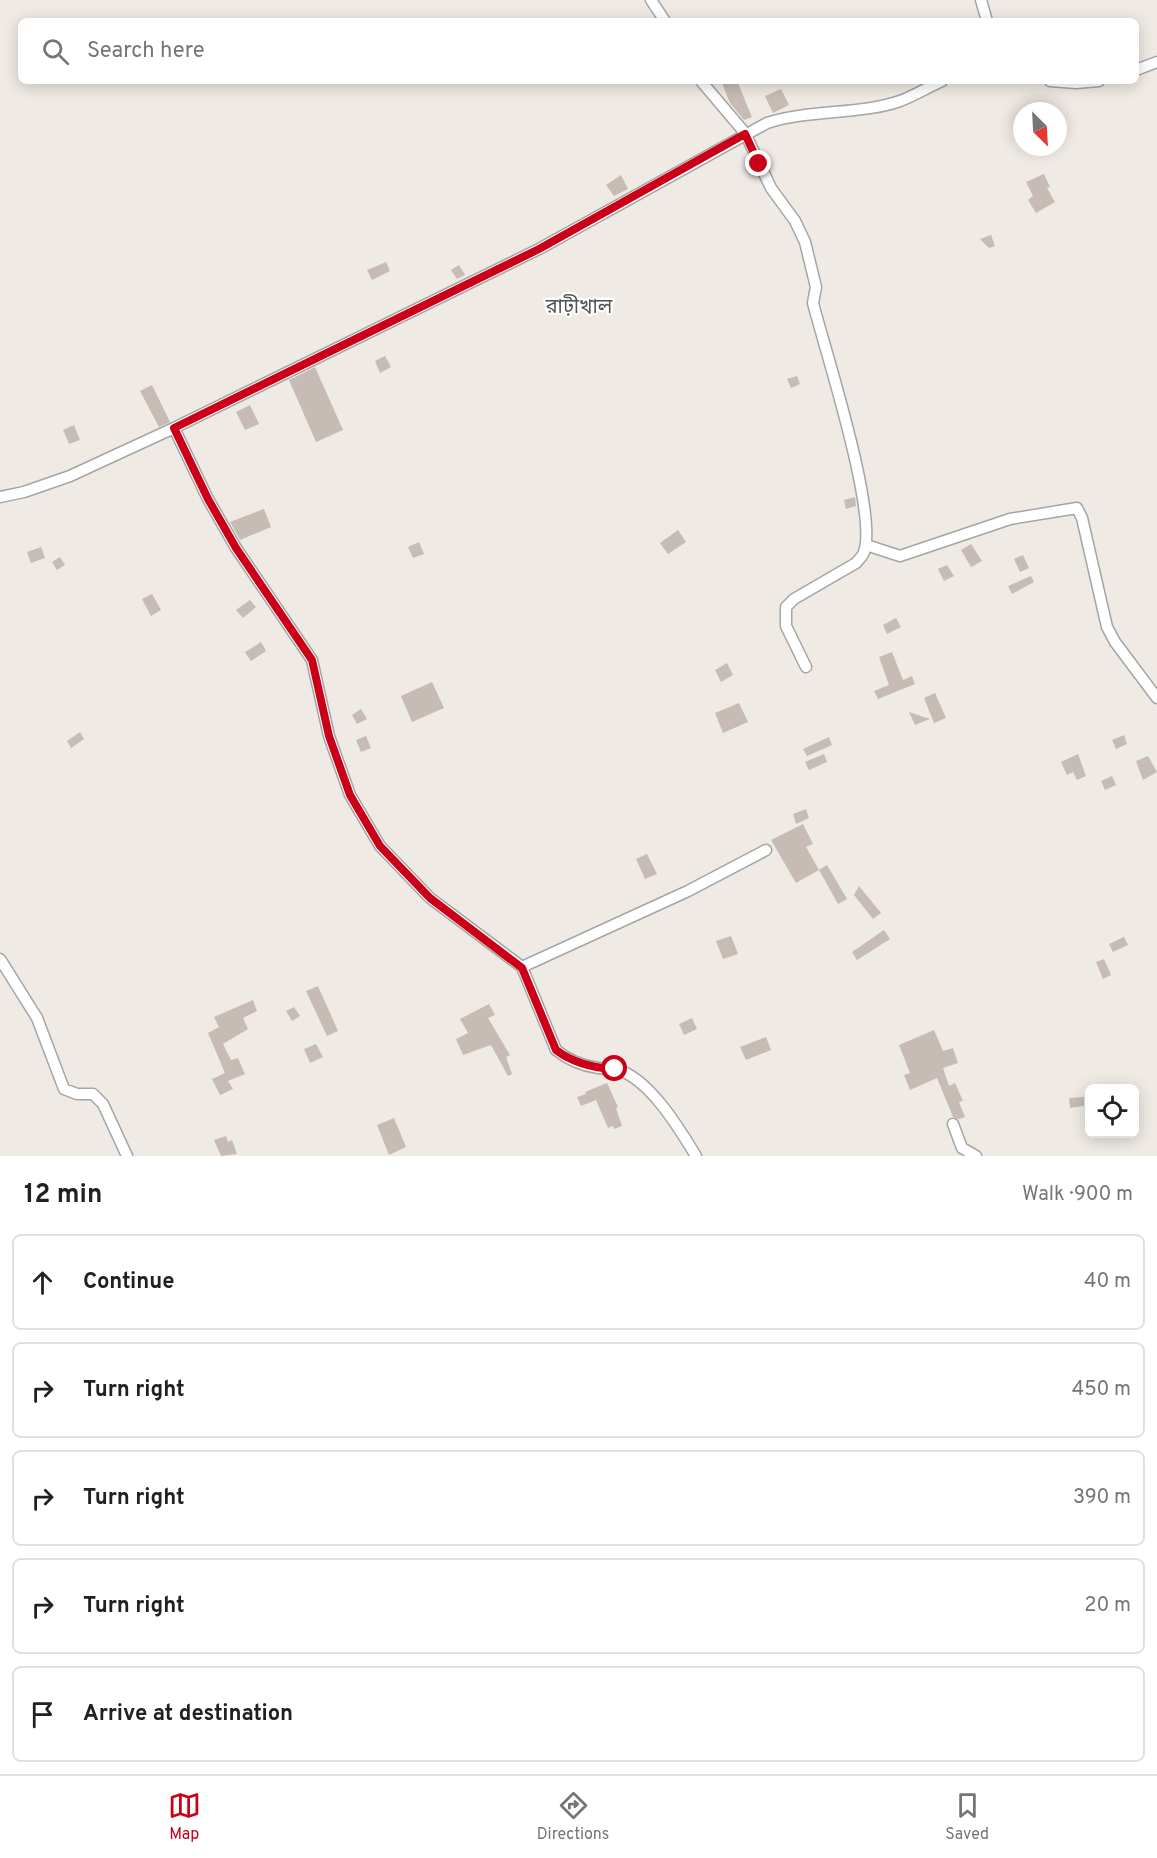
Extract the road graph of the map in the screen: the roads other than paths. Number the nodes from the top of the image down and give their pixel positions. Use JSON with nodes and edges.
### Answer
{"nodes":[{"id":1,"x":651,"y":0,"type":"edge"},
{"id":2,"x":981,"y":0,"type":"edge"},
{"id":3,"x":663,"y":18,"type":"edge"},
{"id":4,"x":986,"y":18,"type":"edge"},
{"id":5,"x":1157,"y":62,"type":"edge"},
{"id":6,"x":1139,"y":69,"type":"edge"},
{"id":7,"x":703,"y":84,"type":"edge"},
{"id":8,"x":936,"y":84,"type":"edge"},
{"id":9,"x":745,"y":134,"type":"junction"},
{"id":10,"x":174,"y":428,"type":"junction"},
{"id":11,"x":0,"y":497,"type":"edge"},
{"id":12,"x":866,"y":545,"type":"junction"},
{"id":13,"x":806,"y":667,"type":"dead end"},
{"id":14,"x":1157,"y":698,"type":"edge"},
{"id":15,"x":766,"y":850,"type":"dead end"},
{"id":16,"x":0,"y":959,"type":"edge"},
{"id":17,"x":522,"y":968,"type":"junction"},
{"id":18,"x":953,"y":1124,"type":"dead end"},
{"id":19,"x":126,"y":1156,"type":"edge"},
{"id":20,"x":696,"y":1156,"type":"edge"},
{"id":21,"x":976,"y":1156,"type":"edge"}],
"edges":[{"from":1,"to":3,"type":"street"},
{"from":2,"to":4,"type":"street"},
{"from":5,"to":6,"type":"street"},
{"from":7,"to":9,"type":"street"},
{"from":8,"to":9,"type":"street"},
{"from":9,"to":10,"type":"street"},
{"from":9,"to":12,"type":"street"},
{"from":10,"to":11,"type":"street"},
{"from":10,"to":17,"type":"street"},
{"from":12,"to":13,"type":"street"},
{"from":12,"to":14,"type":"street"},
{"from":15,"to":17,"type":"street"},
{"from":16,"to":19,"type":"street"},
{"from":17,"to":20,"type":"street"},
{"from":18,"to":21,"type":"street"}]}
